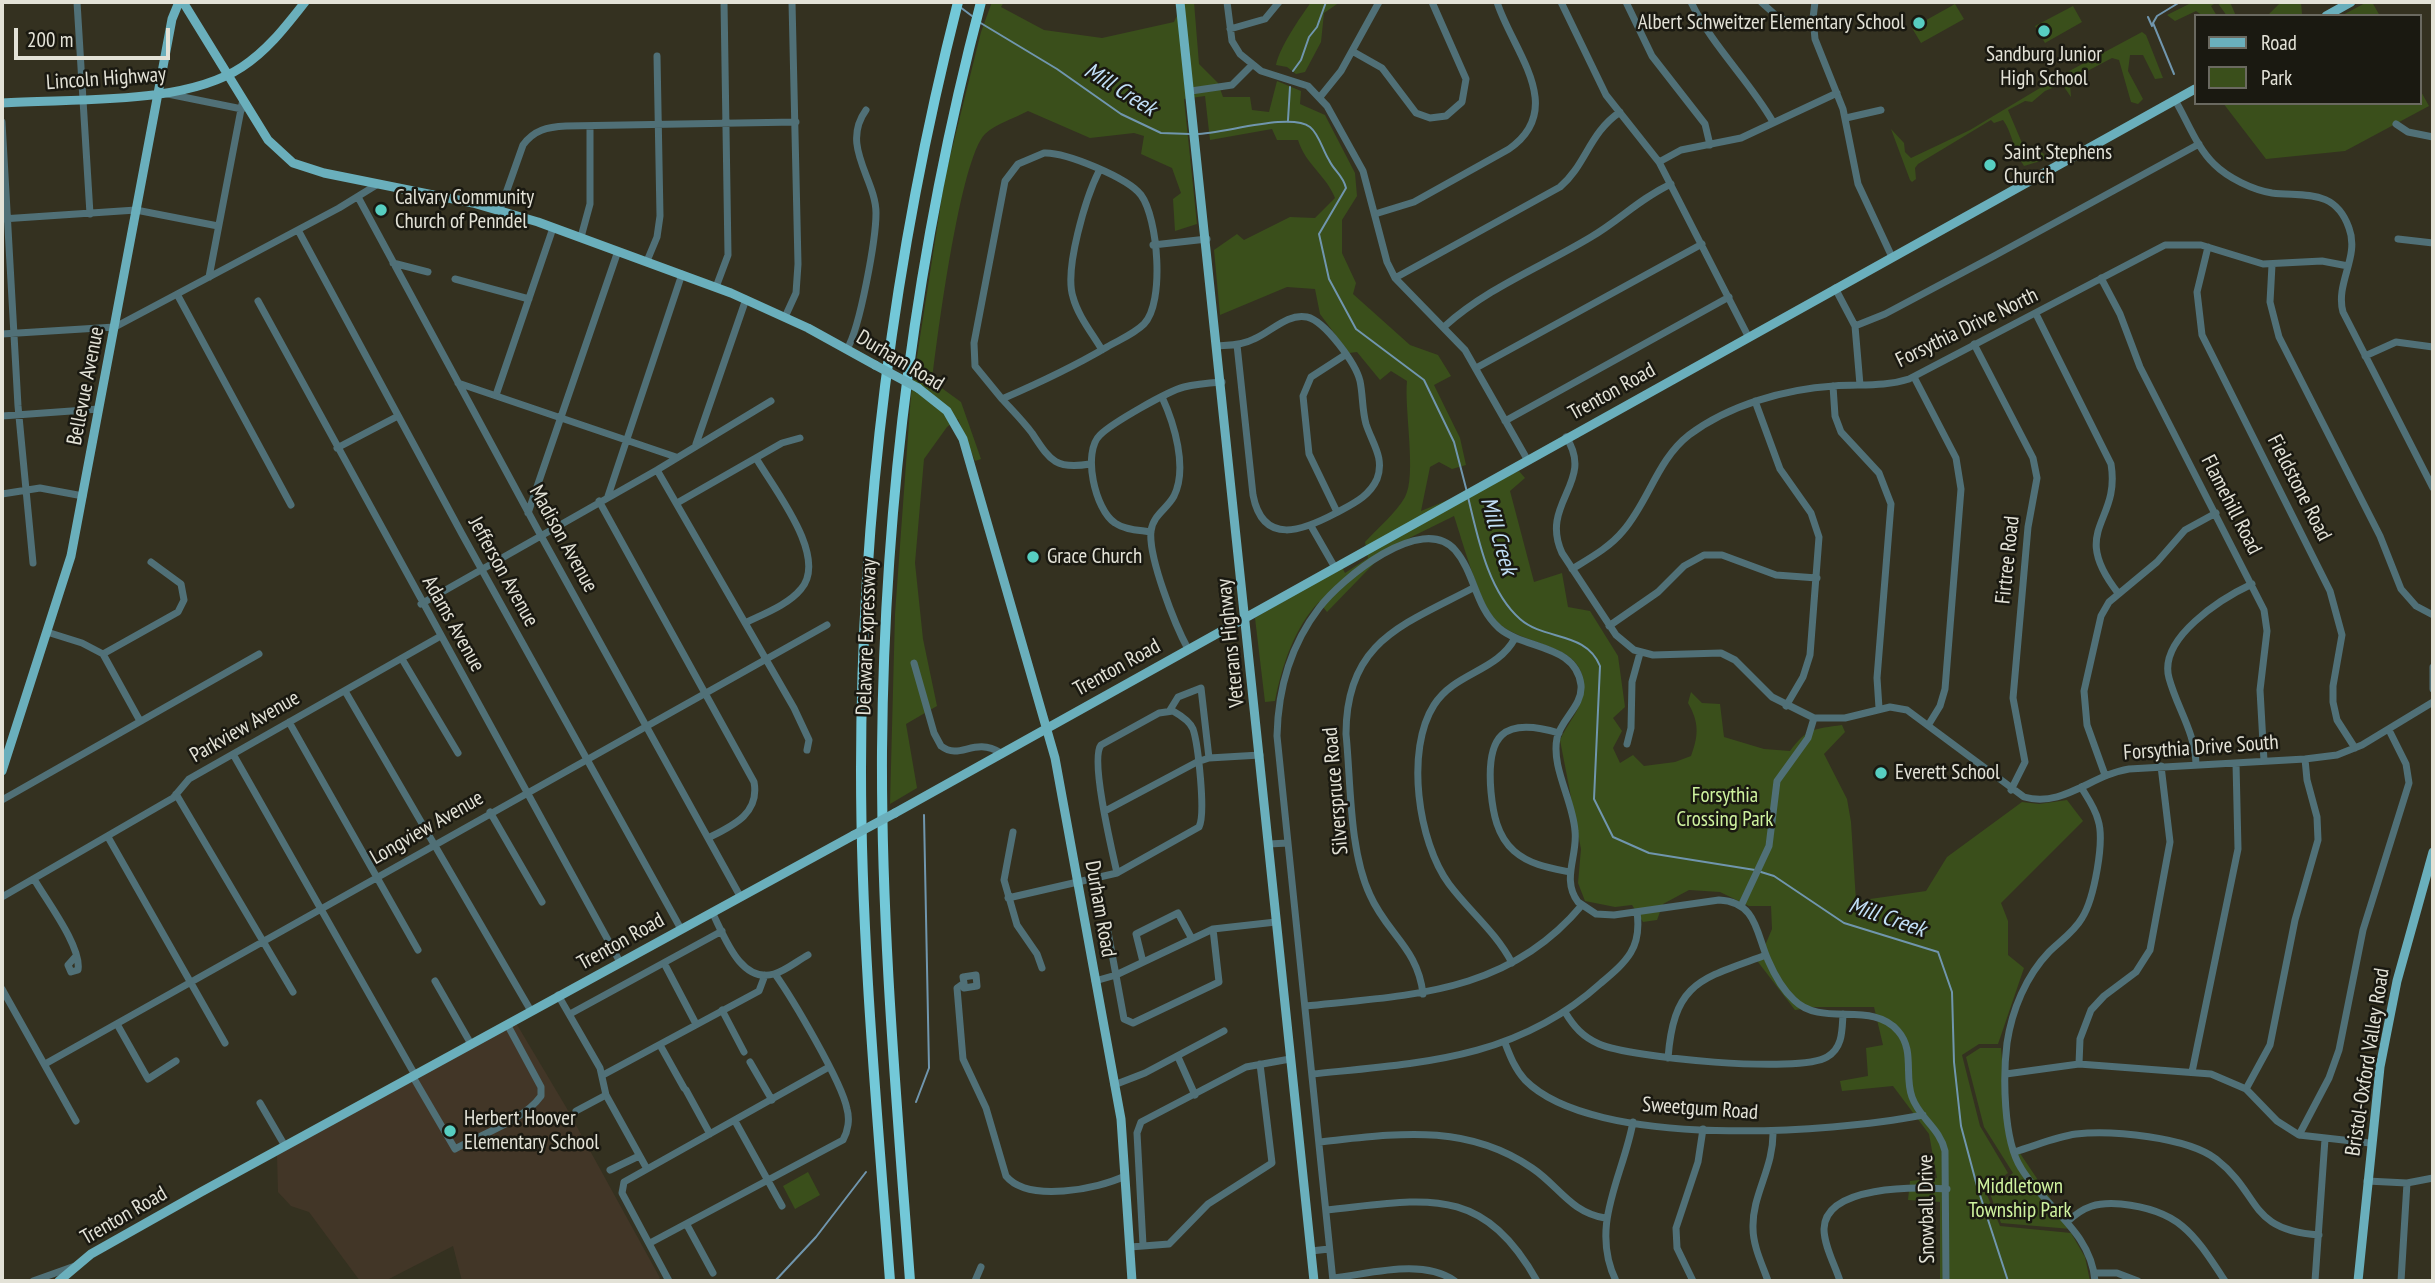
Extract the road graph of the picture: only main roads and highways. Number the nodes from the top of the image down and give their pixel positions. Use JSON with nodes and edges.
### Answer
{"nodes":[{"id":1,"x":181,"y":2,"type":"edge"},
{"id":2,"x":305,"y":2,"type":"edge"},
{"id":3,"x":1180,"y":2,"type":"edge"},
{"id":4,"x":2351,"y":2,"type":"edge"},
{"id":5,"x":957,"y":6,"type":"edge"},
{"id":6,"x":981,"y":7,"type":"edge"},
{"id":7,"x":2330,"y":14,"type":"edge"},
{"id":8,"x":228,"y":75,"type":"junction"},
{"id":9,"x":2194,"y":90,"type":"edge"},
{"id":10,"x":161,"y":93,"type":"junction"},
{"id":11,"x":2,"y":103,"type":"edge"},
{"id":12,"x":1246,"y":616,"type":"junction"},
{"id":13,"x":1048,"y":727,"type":"junction"},
{"id":14,"x":2,"y":771,"type":"edge"},
{"id":15,"x":2433,"y":852,"type":"edge"},
{"id":16,"x":59,"y":1281,"type":"edge"},
{"id":17,"x":890,"y":1281,"type":"edge"},
{"id":18,"x":910,"y":1281,"type":"edge"},
{"id":19,"x":1132,"y":1281,"type":"edge"},
{"id":20,"x":1314,"y":1281,"type":"edge"},
{"id":21,"x":2358,"y":1281,"type":"edge"}],
"edges":[{"from":1,"to":8,"type":"main road","name":"Durham Road"},
{"from":1,"to":10,"type":"main road","name":"Bellevue Avenue"},
{"from":2,"to":8,"type":"main road","name":"Lincoln Highway"},
{"from":3,"to":12,"type":"main road","name":"Veterans Highway"},
{"from":4,"to":7,"type":"main road"},
{"from":5,"to":17,"type":"highway","name":"Delaware Expressway"},
{"from":6,"to":18,"type":"highway","name":"Delaware Expressway"},
{"from":8,"to":10,"type":"main road","name":"Lincoln Highway"},
{"from":8,"to":13,"type":"main road","name":"Durham Road","bridge":true},
{"from":9,"to":12,"type":"main road","name":"Trenton Road"},
{"from":10,"to":11,"type":"main road","name":"Lincoln Highway"},
{"from":10,"to":14,"type":"main road","name":"Bellevue Avenue"},
{"from":12,"to":13,"type":"main road","name":"Trenton Road"},
{"from":12,"to":20,"type":"main road","name":"Veterans Highway"},
{"from":13,"to":16,"type":"main road","name":"Trenton Road","bridge":true},
{"from":13,"to":19,"type":"main road","name":"Durham Road"},
{"from":15,"to":21,"type":"main road","name":"Bristol-Oxford Valley Road"}]}
